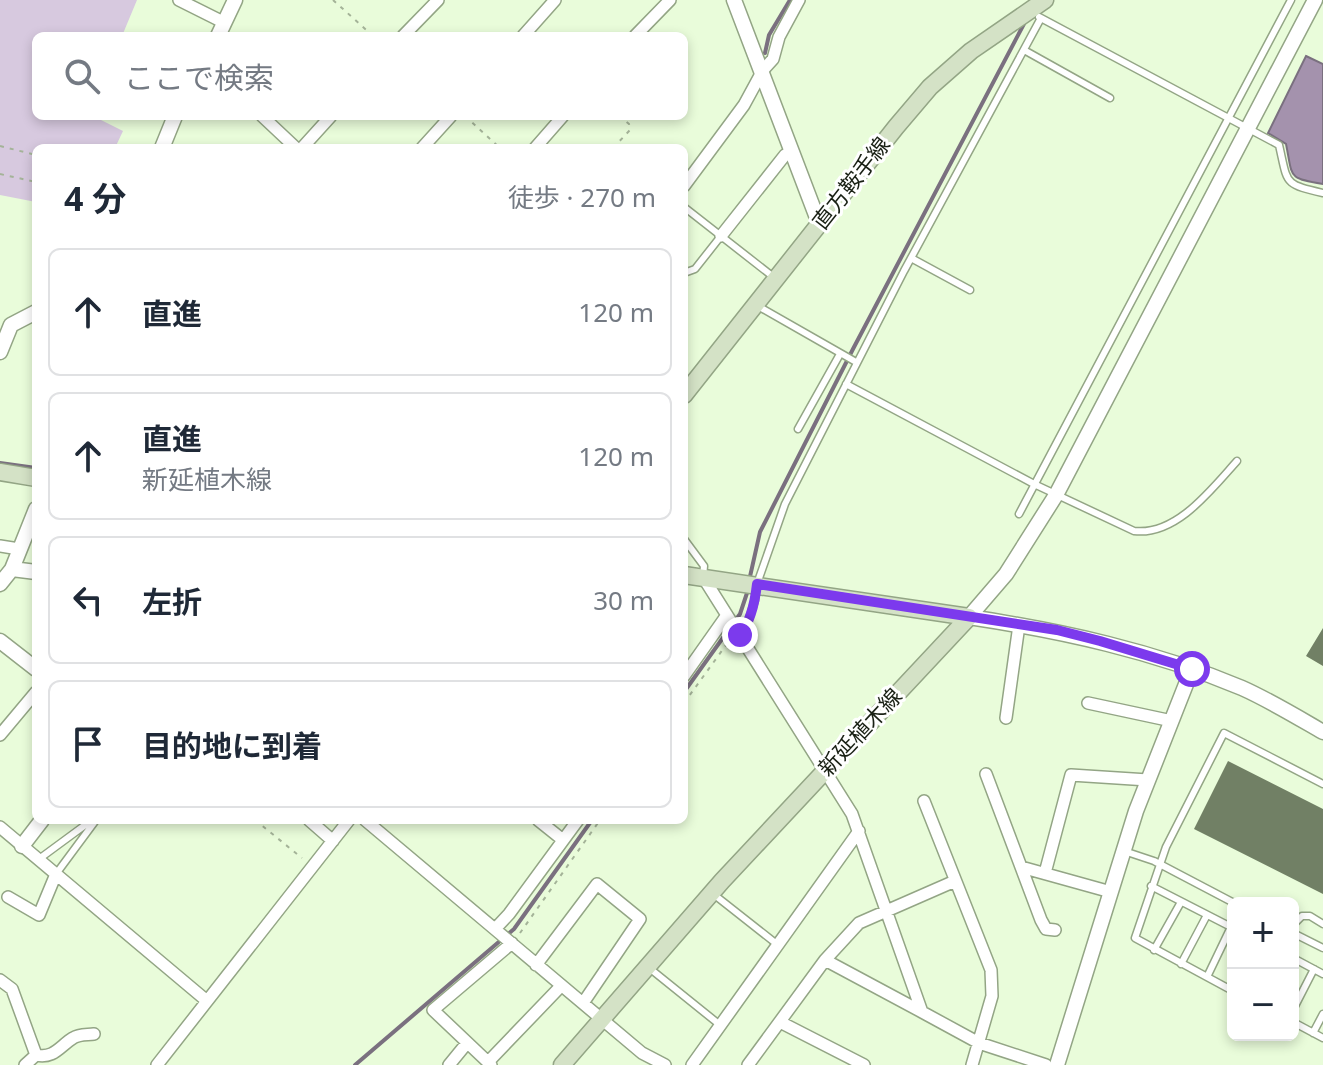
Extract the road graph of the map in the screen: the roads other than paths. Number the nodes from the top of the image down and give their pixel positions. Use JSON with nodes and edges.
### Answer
{"nodes":[{"id":1,"x":179,"y":0,"type":"edge"},
{"id":2,"x":235,"y":0,"type":"edge"},
{"id":3,"x":438,"y":0,"type":"edge"},
{"id":4,"x":555,"y":0,"type":"edge"},
{"id":5,"x":670,"y":0,"type":"edge"},
{"id":6,"x":734,"y":0,"type":"edge"},
{"id":7,"x":799,"y":0,"type":"edge"},
{"id":8,"x":1045,"y":0,"type":"edge"},
{"id":9,"x":1291,"y":0,"type":"edge"},
{"id":10,"x":1315,"y":0,"type":"edge"},
{"id":11,"x":1035,"y":14,"type":"junction"},
{"id":12,"x":221,"y":30,"type":"edge"},
{"id":13,"x":407,"y":32,"type":"edge"},
{"id":14,"x":527,"y":32,"type":"edge"},
{"id":15,"x":639,"y":32,"type":"edge"},
{"id":16,"x":1024,"y":50,"type":"junction"},
{"id":17,"x":763,"y":70,"type":"junction"},
{"id":18,"x":1110,"y":98,"type":"dead end"},
{"id":19,"x":1227,"y":119,"type":"junction"},
{"id":20,"x":173,"y":120,"type":"edge"},
{"id":21,"x":267,"y":120,"type":"edge"},
{"id":22,"x":327,"y":120,"type":"edge"},
{"id":23,"x":447,"y":120,"type":"edge"},
{"id":24,"x":560,"y":120,"type":"edge"},
{"id":25,"x":1248,"y":129,"type":"junction"},
{"id":26,"x":164,"y":144,"type":"edge"},
{"id":27,"x":294,"y":144,"type":"edge"},
{"id":28,"x":303,"y":144,"type":"edge"},
{"id":29,"x":426,"y":144,"type":"edge"},
{"id":30,"x":538,"y":144,"type":"edge"},
{"id":31,"x":792,"y":151,"type":"junction"},
{"id":32,"x":688,"y":181,"type":"edge"},
{"id":33,"x":1323,"y":193,"type":"edge"},
{"id":34,"x":688,"y":210,"type":"edge"},
{"id":35,"x":819,"y":223,"type":"junction"},
{"id":36,"x":721,"y":236,"type":"junction"},
{"id":37,"x":911,"y":258,"type":"junction"},
{"id":38,"x":688,"y":272,"type":"edge"},
{"id":39,"x":776,"y":279,"type":"junction"},
{"id":40,"x":970,"y":290,"type":"dead end"},
{"id":41,"x":756,"y":305,"type":"junction"},
{"id":42,"x":32,"y":314,"type":"edge"},
{"id":43,"x":6,"y":325,"type":"edge"},
{"id":44,"x":0,"y":352,"type":"edge"},
{"id":45,"x":840,"y":354,"type":"junction"},
{"id":46,"x":856,"y":362,"type":"junction"},
{"id":47,"x":846,"y":384,"type":"junction"},
{"id":48,"x":688,"y":390,"type":"edge"},
{"id":49,"x":798,"y":429,"type":"dead end"},
{"id":50,"x":1237,"y":461,"type":"dead end"},
{"id":51,"x":0,"y":472,"type":"edge"},
{"id":52,"x":32,"y":477,"type":"edge"},
{"id":53,"x":1034,"y":484,"type":"junction"},
{"id":54,"x":1056,"y":495,"type":"junction"},
{"id":55,"x":1019,"y":514,"type":"dead end"},
{"id":56,"x":32,"y":518,"type":"edge"},
{"id":57,"x":688,"y":544,"type":"edge"},
{"id":58,"x":0,"y":546,"type":"edge"},
{"id":59,"x":19,"y":549,"type":"junction"},
{"id":60,"x":12,"y":569,"type":"junction"},
{"id":61,"x":32,"y":572,"type":"edge"},
{"id":62,"x":688,"y":575,"type":"edge"},
{"id":63,"x":703,"y":577,"type":"junction"},
{"id":64,"x":0,"y":584,"type":"edge"},
{"id":65,"x":757,"y":584,"type":"junction"},
{"id":66,"x":727,"y":615,"type":"junction"},
{"id":67,"x":969,"y":617,"type":"junction"},
{"id":68,"x":1019,"y":625,"type":"junction"},
{"id":69,"x":740,"y":635,"type":"junction"},
{"id":70,"x":0,"y":641,"type":"edge"},
{"id":71,"x":32,"y":666,"type":"edge"},
{"id":72,"x":1192,"y":669,"type":"junction"},
{"id":73,"x":688,"y":670,"type":"edge"},
{"id":74,"x":32,"y":697,"type":"edge"},
{"id":75,"x":1088,"y":703,"type":"dead end"},
{"id":76,"x":1006,"y":718,"type":"dead end"},
{"id":77,"x":1172,"y":721,"type":"junction"},
{"id":78,"x":1323,"y":732,"type":"edge"},
{"id":79,"x":0,"y":735,"type":"edge"},
{"id":80,"x":826,"y":769,"type":"junction"},
{"id":81,"x":986,"y":774,"type":"dead end"},
{"id":82,"x":1148,"y":780,"type":"junction"},
{"id":83,"x":1323,"y":784,"type":"edge"},
{"id":84,"x":924,"y":801,"type":"dead end"},
{"id":85,"x":39,"y":824,"type":"edge"},
{"id":86,"x":88,"y":824,"type":"edge"},
{"id":87,"x":91,"y":824,"type":"edge"},
{"id":88,"x":314,"y":824,"type":"edge"},
{"id":89,"x":346,"y":824,"type":"edge"},
{"id":90,"x":370,"y":824,"type":"edge"},
{"id":91,"x":543,"y":824,"type":"edge"},
{"id":92,"x":575,"y":824,"type":"edge"},
{"id":93,"x":0,"y":827,"type":"edge"},
{"id":94,"x":859,"y":831,"type":"junction"},
{"id":95,"x":563,"y":840,"type":"junction"},
{"id":96,"x":333,"y":841,"type":"junction"},
{"id":97,"x":22,"y":846,"type":"junction"},
{"id":98,"x":1124,"y":851,"type":"junction"},
{"id":99,"x":39,"y":859,"type":"junction"},
{"id":100,"x":1160,"y":864,"type":"junction"},
{"id":101,"x":1021,"y":867,"type":"junction"},
{"id":102,"x":1045,"y":873,"type":"junction"},
{"id":103,"x":56,"y":874,"type":"junction"},
{"id":104,"x":955,"y":881,"type":"junction"},
{"id":105,"x":1151,"y":886,"type":"junction"},
{"id":106,"x":712,"y":892,"type":"junction"},
{"id":107,"x":1111,"y":892,"type":"junction"},
{"id":108,"x":8,"y":897,"type":"dead end"},
{"id":109,"x":1227,"y":899,"type":"edge"},
{"id":110,"x":1181,"y":902,"type":"junction"},
{"id":111,"x":886,"y":911,"type":"junction"},
{"id":112,"x":1207,"y":915,"type":"junction"},
{"id":113,"x":1299,"y":919,"type":"edge"},
{"id":114,"x":1323,"y":924,"type":"edge"},
{"id":115,"x":1227,"y":925,"type":"edge"},
{"id":116,"x":495,"y":929,"type":"junction"},
{"id":117,"x":1055,"y":930,"type":"dead end"},
{"id":118,"x":1227,"y":937,"type":"edge"},
{"id":119,"x":1299,"y":938,"type":"edge"},
{"id":120,"x":512,"y":943,"type":"junction"},
{"id":121,"x":778,"y":945,"type":"junction"},
{"id":122,"x":1323,"y":948,"type":"edge"},
{"id":123,"x":1154,"y":950,"type":"junction"},
{"id":124,"x":825,"y":960,"type":"junction"},
{"id":125,"x":1299,"y":961,"type":"edge"},
{"id":126,"x":1181,"y":964,"type":"junction"},
{"id":127,"x":536,"y":965,"type":"junction"},
{"id":128,"x":647,"y":966,"type":"junction"},
{"id":129,"x":1314,"y":969,"type":"junction"},
{"id":130,"x":1323,"y":974,"type":"edge"},
{"id":131,"x":1207,"y":977,"type":"junction"},
{"id":132,"x":0,"y":980,"type":"edge"},
{"id":133,"x":561,"y":986,"type":"junction"},
{"id":134,"x":1227,"y":988,"type":"edge"},
{"id":135,"x":1299,"y":998,"type":"edge"},
{"id":136,"x":207,"y":1001,"type":"junction"},
{"id":137,"x":583,"y":1003,"type":"junction"},
{"id":138,"x":922,"y":1012,"type":"junction"},
{"id":139,"x":1323,"y":1014,"type":"edge"},
{"id":140,"x":601,"y":1018,"type":"junction"},
{"id":141,"x":780,"y":1022,"type":"junction"},
{"id":142,"x":720,"y":1025,"type":"junction"},
{"id":143,"x":1299,"y":1025,"type":"edge"},
{"id":144,"x":1313,"y":1033,"type":"junction"},
{"id":145,"x":94,"y":1034,"type":"dead end"},
{"id":146,"x":1323,"y":1038,"type":"edge"},
{"id":147,"x":467,"y":1043,"type":"junction"},
{"id":148,"x":979,"y":1043,"type":"junction"},
{"id":149,"x":36,"y":1055,"type":"junction"},
{"id":150,"x":490,"y":1064,"type":"edge"},
{"id":151,"x":25,"y":1065,"type":"edge"},
{"id":152,"x":157,"y":1065,"type":"edge"},
{"id":153,"x":449,"y":1065,"type":"edge"},
{"id":154,"x":562,"y":1065,"type":"edge"},
{"id":155,"x":662,"y":1065,"type":"edge"},
{"id":156,"x":692,"y":1065,"type":"edge"},
{"id":157,"x":748,"y":1065,"type":"edge"},
{"id":158,"x":864,"y":1065,"type":"edge"},
{"id":159,"x":972,"y":1065,"type":"edge"},
{"id":160,"x":1046,"y":1065,"type":"edge"},
{"id":161,"x":1057,"y":1065,"type":"edge"}],
"edges":[{"from":1,"to":12,"type":"street"},
{"from":2,"to":12,"type":"street"},
{"from":3,"to":13,"type":"street"},
{"from":4,"to":14,"type":"street"},
{"from":5,"to":15,"type":"street"},
{"from":6,"to":17,"type":"street"},
{"from":7,"to":17,"type":"street"},
{"from":8,"to":11,"type":"main road","name":"直方鞍手線"},
{"from":9,"to":19,"type":"lane"},
{"from":10,"to":25,"type":"street"},
{"from":11,"to":16,"type":"lane"},
{"from":11,"to":19,"type":"lane"},
{"from":11,"to":35,"type":"main road","name":"直方鞍手線"},
{"from":16,"to":18,"type":"lane"},
{"from":16,"to":37,"type":"lane"},
{"from":17,"to":31,"type":"street"},
{"from":17,"to":32,"type":"street"},
{"from":19,"to":25,"type":"lane"},
{"from":19,"to":53,"type":"lane"},
{"from":20,"to":26,"type":"street"},
{"from":21,"to":27,"type":"street"},
{"from":22,"to":28,"type":"street"},
{"from":23,"to":29,"type":"street"},
{"from":24,"to":30,"type":"street"},
{"from":25,"to":33,"type":"lane"},
{"from":25,"to":54,"type":"street"},
{"from":31,"to":35,"type":"street"},
{"from":31,"to":36,"type":"street"},
{"from":34,"to":36,"type":"lane"},
{"from":35,"to":39,"type":"main road","name":"直方鞍手線"},
{"from":36,"to":38,"type":"lane"},
{"from":36,"to":39,"type":"lane"},
{"from":37,"to":40,"type":"lane"},
{"from":37,"to":46,"type":"lane"},
{"from":39,"to":41,"type":"main road","name":"直方鞍手線"},
{"from":41,"to":45,"type":"lane"},
{"from":41,"to":48,"type":"main road","name":"直方鞍手線"},
{"from":42,"to":43,"type":"street"},
{"from":43,"to":44,"type":"street"},
{"from":45,"to":46,"type":"lane"},
{"from":45,"to":49,"type":"lane"},
{"from":46,"to":47,"type":"lane"},
{"from":47,"to":53,"type":"lane"},
{"from":47,"to":65,"type":"lane"},
{"from":50,"to":54,"type":"lane"},
{"from":51,"to":52,"type":"main road"},
{"from":53,"to":54,"type":"lane"},
{"from":53,"to":55,"type":"lane"},
{"from":54,"to":67,"type":"street"},
{"from":56,"to":59,"type":"street"},
{"from":57,"to":63,"type":"lane"},
{"from":58,"to":59,"type":"street"},
{"from":59,"to":60,"type":"street"},
{"from":60,"to":61,"type":"street"},
{"from":60,"to":64,"type":"street"},
{"from":62,"to":63,"type":"main road"},
{"from":63,"to":65,"type":"main road"},
{"from":63,"to":66,"type":"street"},
{"from":65,"to":67,"type":"main road"},
{"from":65,"to":69,"type":"lane"},
{"from":66,"to":69,"type":"street"},
{"from":66,"to":73,"type":"street"},
{"from":67,"to":68,"type":"street"},
{"from":67,"to":80,"type":"main road","name":"新延植木線"},
{"from":68,"to":72,"type":"street"},
{"from":68,"to":76,"type":"street"},
{"from":69,"to":80,"type":"street"},
{"from":70,"to":71,"type":"street"},
{"from":72,"to":77,"type":"street"},
{"from":72,"to":78,"type":"street"},
{"from":74,"to":79,"type":"street"},
{"from":75,"to":77,"type":"street"},
{"from":77,"to":82,"type":"street"},
{"from":80,"to":94,"type":"street"},
{"from":80,"to":106,"type":"main road","name":"新延植木線"},
{"from":81,"to":101,"type":"street"},
{"from":82,"to":98,"type":"street"},
{"from":82,"to":102,"type":"street"},
{"from":83,"to":100,"type":"lane"},
{"from":84,"to":104,"type":"street"},
{"from":85,"to":97,"type":"street"},
{"from":86,"to":99,"type":"lane"},
{"from":87,"to":103,"type":"lane"},
{"from":88,"to":96,"type":"street"},
{"from":89,"to":96,"type":"street"},
{"from":90,"to":116,"type":"street"},
{"from":91,"to":95,"type":"street"},
{"from":92,"to":95,"type":"street"},
{"from":93,"to":97,"type":"street"},
{"from":94,"to":111,"type":"street"},
{"from":94,"to":121,"type":"street"},
{"from":95,"to":116,"type":"street"},
{"from":96,"to":136,"type":"street"},
{"from":97,"to":99,"type":"street"},
{"from":98,"to":100,"type":"lane"},
{"from":98,"to":107,"type":"street"},
{"from":99,"to":103,"type":"street"},
{"from":100,"to":105,"type":"lane"},
{"from":100,"to":109,"type":"lane"},
{"from":101,"to":102,"type":"street"},
{"from":101,"to":117,"type":"street"},
{"from":102,"to":107,"type":"street"},
{"from":103,"to":108,"type":"street"},
{"from":103,"to":136,"type":"street"},
{"from":104,"to":111,"type":"street"},
{"from":104,"to":148,"type":"street"},
{"from":105,"to":110,"type":"lane"},
{"from":105,"to":123,"type":"lane"},
{"from":106,"to":121,"type":"lane"},
{"from":106,"to":128,"type":"main road","name":"新延植木線"},
{"from":107,"to":161,"type":"street"},
{"from":110,"to":112,"type":"lane"},
{"from":110,"to":123,"type":"lane"},
{"from":111,"to":124,"type":"street"},
{"from":111,"to":138,"type":"street"},
{"from":112,"to":115,"type":"lane"},
{"from":112,"to":126,"type":"lane"},
{"from":113,"to":114,"type":"lane"},
{"from":116,"to":120,"type":"street"},
{"from":118,"to":131,"type":"lane"},
{"from":119,"to":122,"type":"lane"},
{"from":120,"to":127,"type":"street"},
{"from":120,"to":147,"type":"street"},
{"from":121,"to":142,"type":"street"},
{"from":123,"to":126,"type":"lane"},
{"from":124,"to":138,"type":"street"},
{"from":124,"to":141,"type":"street"},
{"from":125,"to":129,"type":"lane"},
{"from":126,"to":131,"type":"lane"},
{"from":127,"to":133,"type":"street"},
{"from":127,"to":137,"type":"street"},
{"from":128,"to":140,"type":"main road","name":"新延植木線"},
{"from":128,"to":142,"type":"lane"},
{"from":129,"to":130,"type":"lane"},
{"from":129,"to":135,"type":"lane"},
{"from":131,"to":134,"type":"lane"},
{"from":132,"to":149,"type":"street"},
{"from":133,"to":137,"type":"street"},
{"from":133,"to":150,"type":"street"},
{"from":136,"to":152,"type":"street"},
{"from":137,"to":140,"type":"street"},
{"from":138,"to":148,"type":"street"},
{"from":139,"to":144,"type":"lane"},
{"from":140,"to":154,"type":"main road","name":"新延植木線"},
{"from":140,"to":155,"type":"street"},
{"from":141,"to":157,"type":"street"},
{"from":141,"to":158,"type":"street"},
{"from":142,"to":156,"type":"street"},
{"from":143,"to":144,"type":"lane"},
{"from":144,"to":146,"type":"lane"},
{"from":145,"to":149,"type":"street"},
{"from":147,"to":150,"type":"street"},
{"from":147,"to":153,"type":"street"},
{"from":148,"to":159,"type":"street"},
{"from":148,"to":160,"type":"street"},
{"from":149,"to":151,"type":"street"}]}
